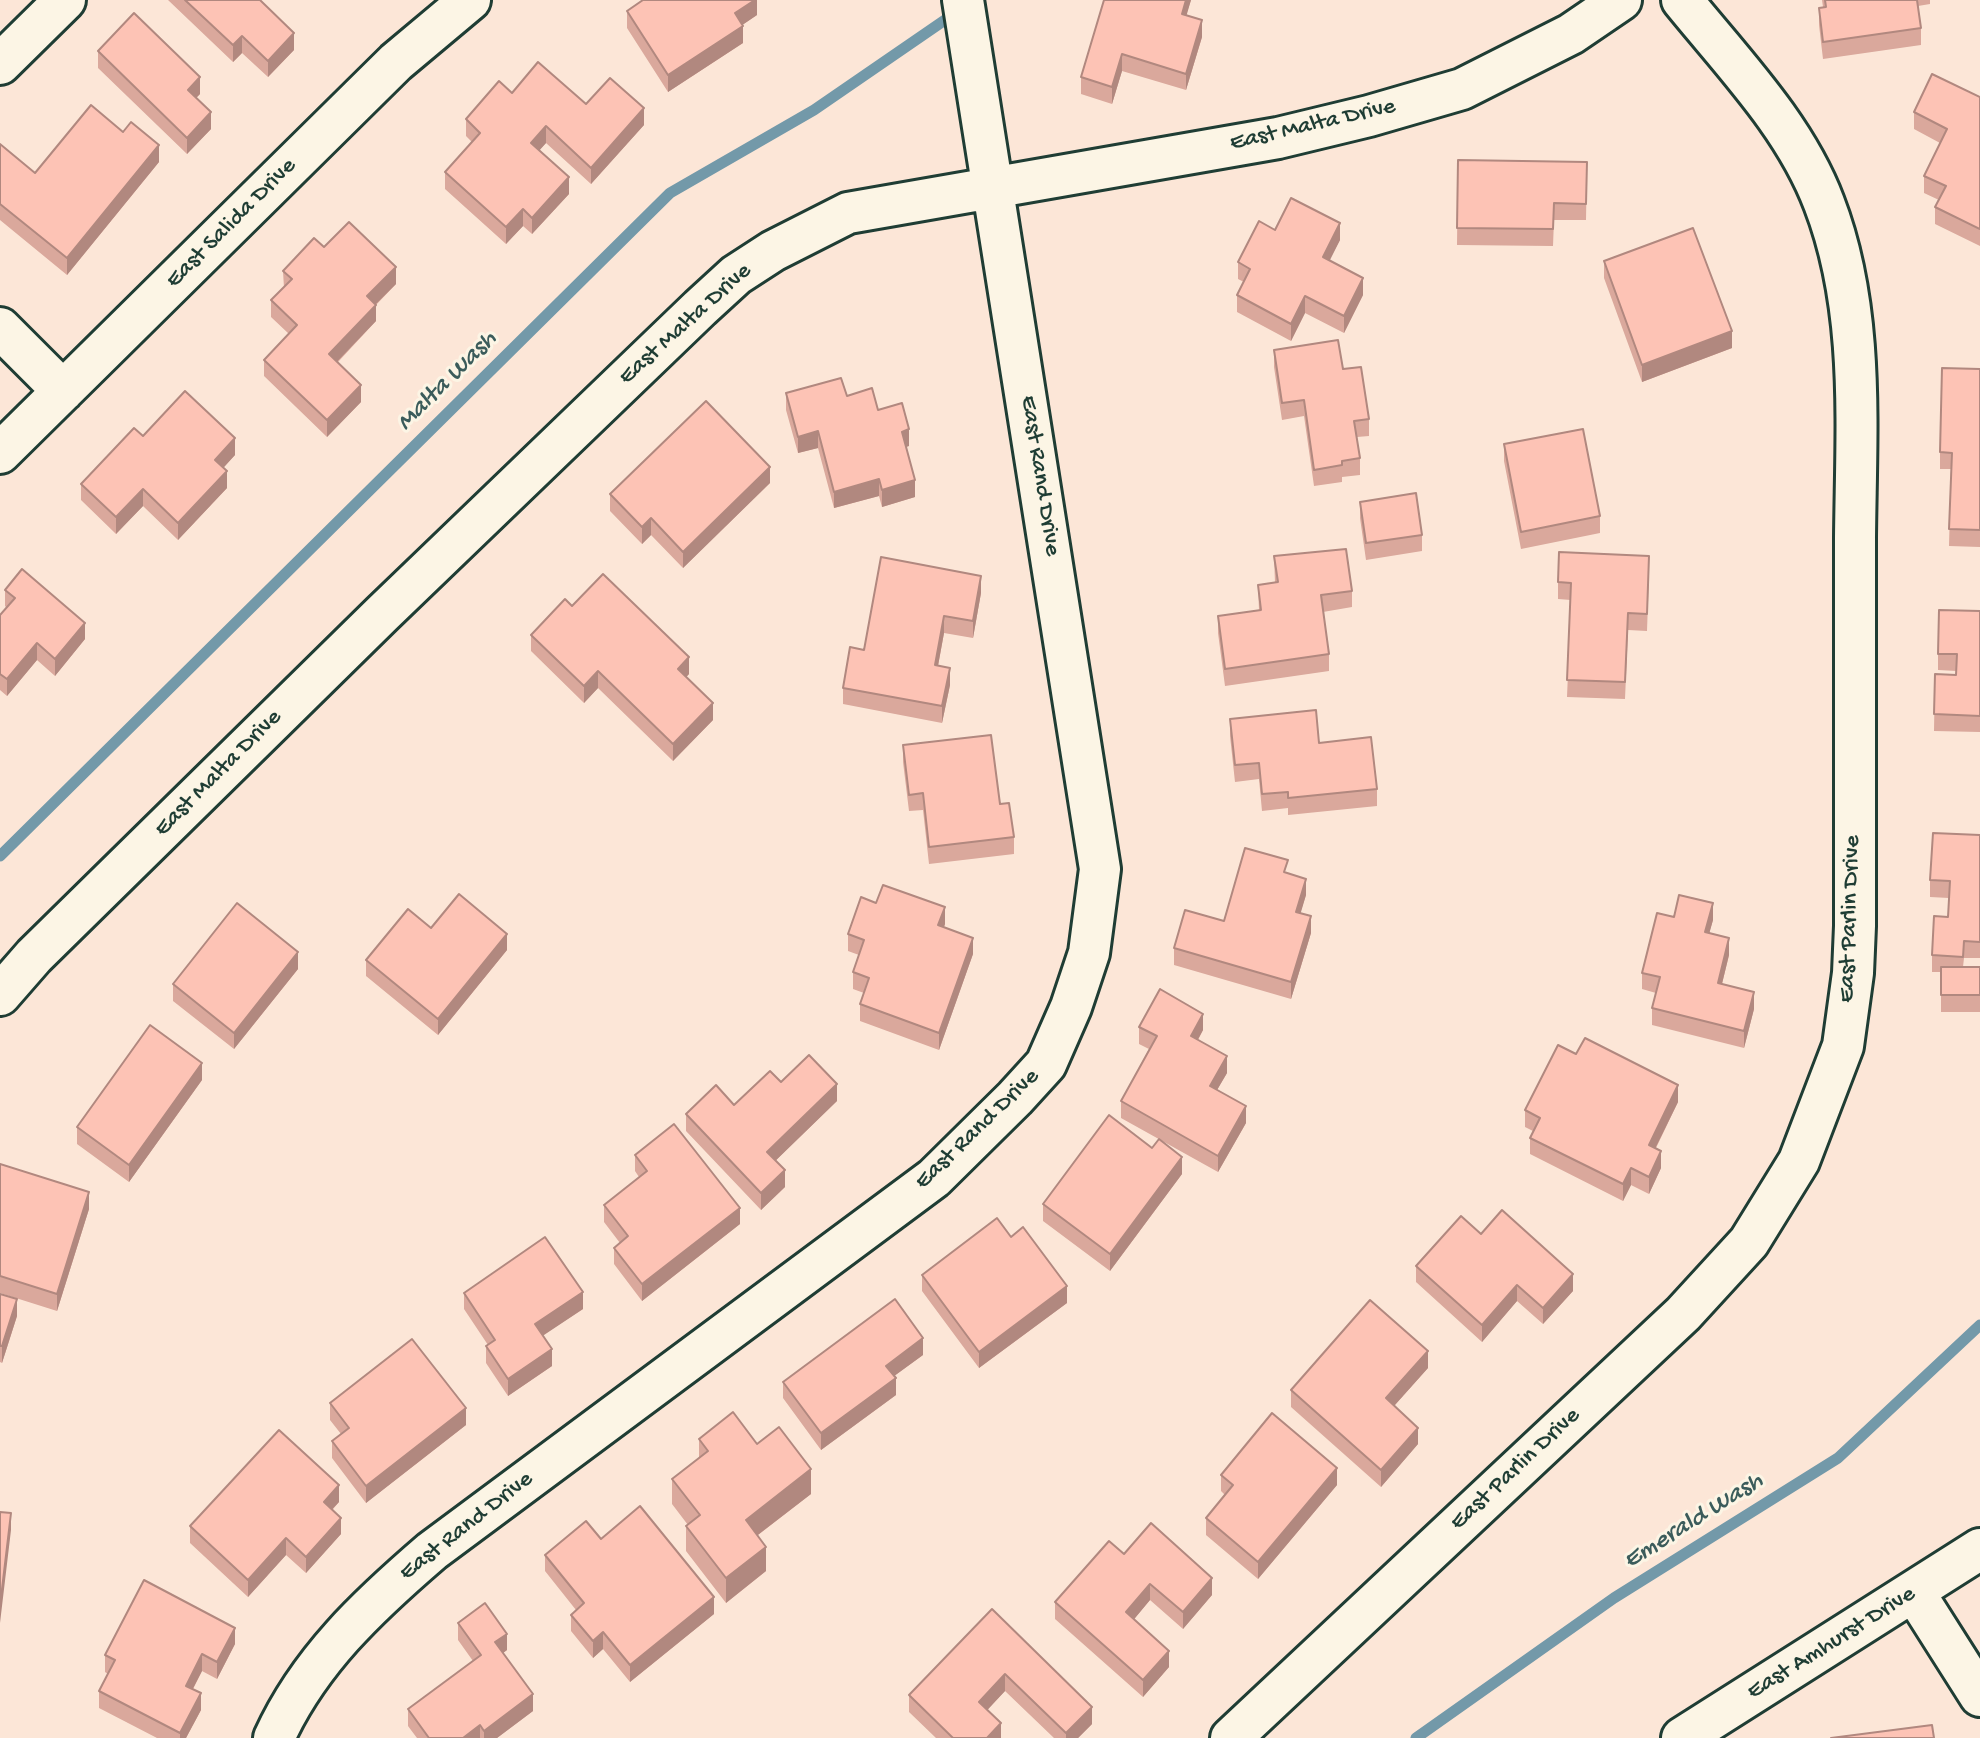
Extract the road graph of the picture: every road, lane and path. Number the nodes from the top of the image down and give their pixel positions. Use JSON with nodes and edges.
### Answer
{"nodes":[{"id":1,"x":65,"y":0,"type":"edge"},
{"id":2,"x":470,"y":0,"type":"edge"},
{"id":3,"x":963,"y":0,"type":"edge"},
{"id":4,"x":1621,"y":0,"type":"edge"},
{"id":5,"x":1682,"y":0,"type":"edge"},
{"id":6,"x":0,"y":64,"type":"edge"},
{"id":7,"x":994,"y":186,"type":"junction"},
{"id":8,"x":0,"y":328,"type":"edge"},
{"id":9,"x":63,"y":391,"type":"junction"},
{"id":10,"x":0,"y":453,"type":"edge"},
{"id":11,"x":0,"y":995,"type":"edge"},
{"id":12,"x":1980,"y":1549,"type":"edge"},
{"id":13,"x":1914,"y":1592,"type":"junction"},
{"id":14,"x":1980,"y":1696,"type":"edge"},
{"id":15,"x":274,"y":1738,"type":"edge"},
{"id":16,"x":1231,"y":1738,"type":"edge"},
{"id":17,"x":1682,"y":1738,"type":"edge"}],
"edges":[{"from":1,"to":6,"type":"street"},
{"from":2,"to":9,"type":"street","name":"East Salida Drive"},
{"from":3,"to":7,"type":"street","name":"East Rand Drive"},
{"from":4,"to":7,"type":"street","name":"East Malta Drive"},
{"from":5,"to":16,"type":"street","name":"East Parlin Drive"},
{"from":7,"to":11,"type":"street","name":"East Malta Drive"},
{"from":7,"to":15,"type":"street","name":"East Rand Drive"},
{"from":8,"to":9,"type":"street"},
{"from":9,"to":10,"type":"street","name":"East Salida Drive"},
{"from":12,"to":13,"type":"street","name":"East Amhurst Drive"},
{"from":13,"to":14,"type":"street"},
{"from":13,"to":17,"type":"street","name":"East Amhurst Drive"}]}
